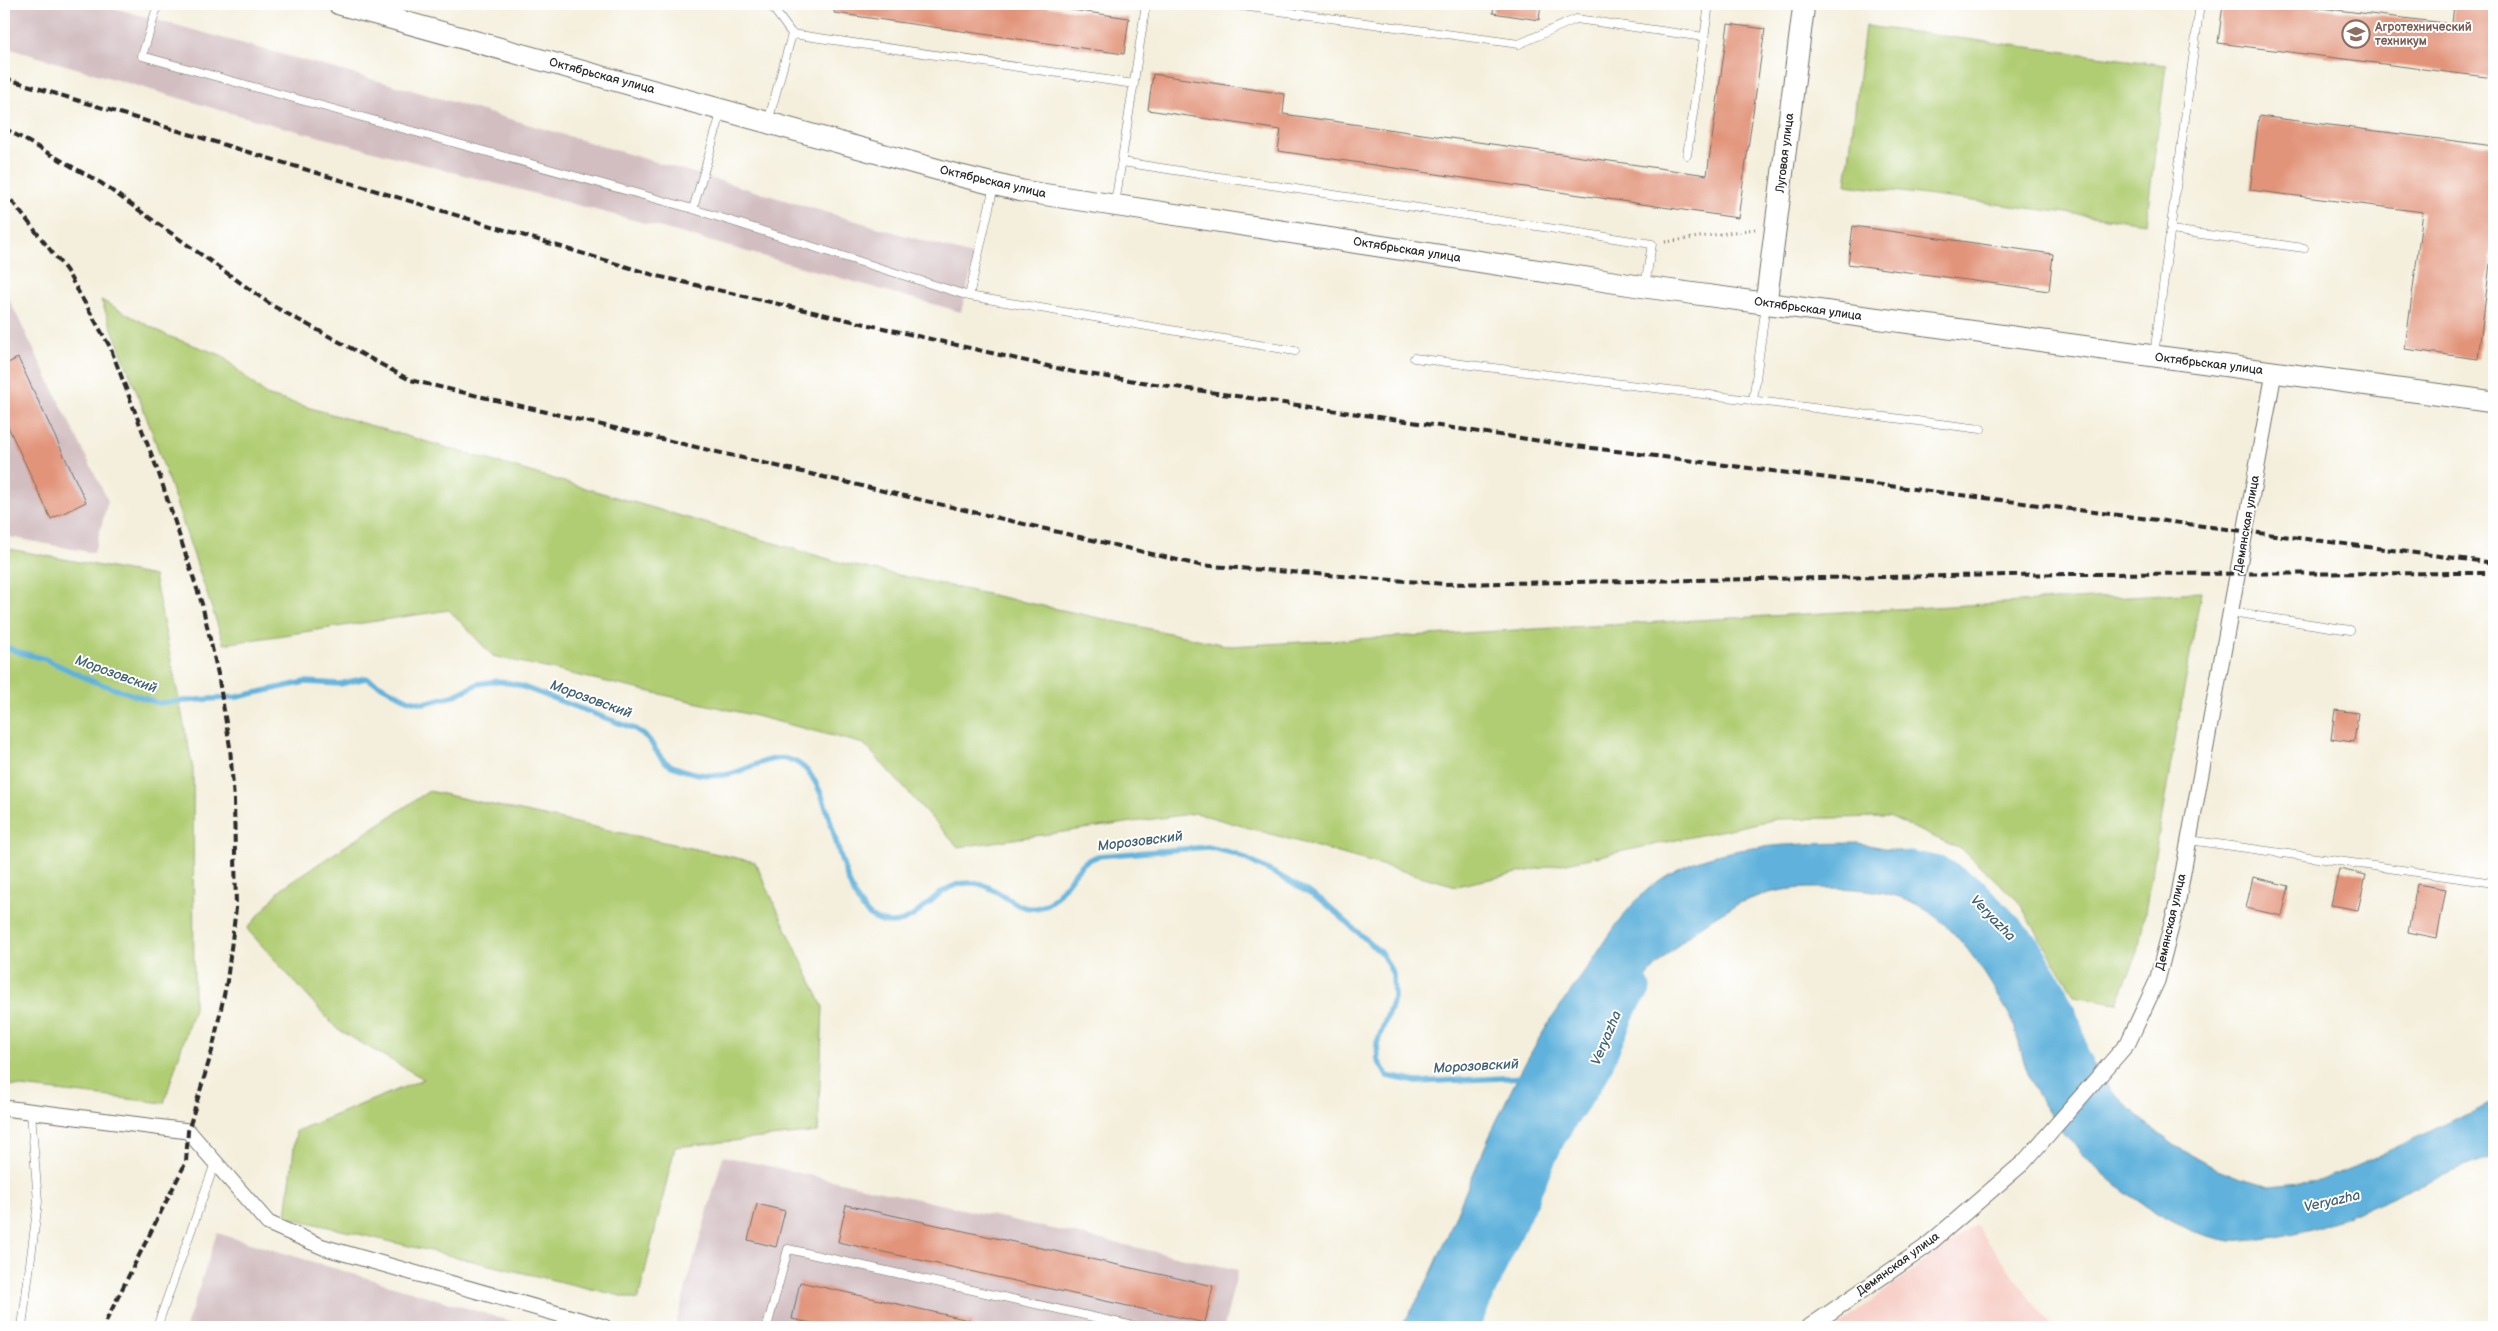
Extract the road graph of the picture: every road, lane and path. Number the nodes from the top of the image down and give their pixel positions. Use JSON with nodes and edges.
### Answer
{"nodes":[{"id":1,"x":158,"y":4,"type":"edge"},
{"id":2,"x":339,"y":4,"type":"edge"},
{"id":3,"x":770,"y":4,"type":"edge"},
{"id":4,"x":1146,"y":4,"type":"edge"},
{"id":5,"x":1227,"y":4,"type":"edge"},
{"id":6,"x":1709,"y":4,"type":"edge"},
{"id":7,"x":1804,"y":4,"type":"edge"},
{"id":8,"x":2200,"y":4,"type":"edge"},
{"id":9,"x":792,"y":34,"type":"junction"},
{"id":10,"x":1704,"y":37,"type":"junction"},
{"id":11,"x":1134,"y":84,"type":"junction"},
{"id":12,"x":722,"y":109,"type":"junction"},
{"id":13,"x":768,"y":122,"type":"junction"},
{"id":14,"x":1687,"y":156,"type":"dead end"},
{"id":15,"x":1122,"y":162,"type":"junction"},
{"id":16,"x":994,"y":184,"type":"junction"},
{"id":17,"x":1115,"y":205,"type":"junction"},
{"id":18,"x":693,"y":209,"type":"junction"},
{"id":19,"x":1757,"y":229,"type":"dead end"},
{"id":20,"x":2171,"y":230,"type":"junction"},
{"id":21,"x":1652,"y":244,"type":"junction"},
{"id":22,"x":2304,"y":248,"type":"dead end"},
{"id":23,"x":1645,"y":287,"type":"junction"},
{"id":24,"x":969,"y":296,"type":"junction"},
{"id":25,"x":1766,"y":303,"type":"junction"},
{"id":26,"x":1295,"y":351,"type":"dead end"},
{"id":27,"x":2154,"y":357,"type":"junction"},
{"id":28,"x":1414,"y":358,"type":"dead end"},
{"id":29,"x":2274,"y":372,"type":"junction"},
{"id":30,"x":1753,"y":401,"type":"junction"},
{"id":31,"x":2494,"y":402,"type":"edge"},
{"id":32,"x":1981,"y":429,"type":"dead end"},
{"id":33,"x":2231,"y":612,"type":"junction"},
{"id":34,"x":2350,"y":630,"type":"dead end"},
{"id":35,"x":2189,"y":840,"type":"junction"},
{"id":36,"x":2494,"y":883,"type":"edge"},
{"id":37,"x":4,"y":1108,"type":"edge"},
{"id":38,"x":31,"y":1112,"type":"junction"},
{"id":39,"x":215,"y":1163,"type":"junction"},
{"id":40,"x":22,"y":1327,"type":"edge"},
{"id":41,"x":157,"y":1327,"type":"edge"},
{"id":42,"x":604,"y":1327,"type":"edge"},
{"id":43,"x":767,"y":1327,"type":"edge"},
{"id":44,"x":1138,"y":1327,"type":"edge"},
{"id":45,"x":1809,"y":1327,"type":"edge"}],
"edges":[{"from":1,"to":18,"type":"lane"},
{"from":2,"to":12,"type":"main road","name":"Октябрьская улица"},
{"from":3,"to":9,"type":"lane"},
{"from":4,"to":11,"type":"lane"},
{"from":5,"to":10,"type":"lane"},
{"from":6,"to":10,"type":"lane"},
{"from":7,"to":25,"type":"main road","name":"Луговая улица"},
{"from":8,"to":20,"type":"lane"},
{"from":9,"to":11,"type":"lane"},
{"from":9,"to":13,"type":"lane"},
{"from":10,"to":14,"type":"lane"},
{"from":11,"to":15,"type":"lane"},
{"from":12,"to":13,"type":"main road","name":"Октябрьская улица"},
{"from":12,"to":18,"type":"lane"},
{"from":13,"to":16,"type":"main road","name":"Октябрьская улица"},
{"from":15,"to":17,"type":"lane"},
{"from":15,"to":21,"type":"lane"},
{"from":16,"to":17,"type":"main road","name":"Октябрьская улица"},
{"from":16,"to":24,"type":"lane"},
{"from":17,"to":23,"type":"main road","name":"Октябрьская улица"},
{"from":18,"to":24,"type":"lane"},
{"from":19,"to":21,"type":"path"},
{"from":20,"to":22,"type":"lane"},
{"from":20,"to":27,"type":"lane"},
{"from":21,"to":23,"type":"lane"},
{"from":23,"to":25,"type":"main road","name":"Октябрьская улица"},
{"from":24,"to":26,"type":"lane"},
{"from":25,"to":27,"type":"main road","name":"Октябрьская улица"},
{"from":25,"to":30,"type":"lane"},
{"from":27,"to":29,"type":"main road","name":"Октябрьская улица"},
{"from":28,"to":30,"type":"lane"},
{"from":29,"to":31,"type":"main road","name":"Октябрьская улица"},
{"from":29,"to":33,"type":"street","name":"Демянская улица"},
{"from":30,"to":32,"type":"lane"},
{"from":33,"to":34,"type":"lane"},
{"from":33,"to":35,"type":"street","name":"Демянская улица"},
{"from":35,"to":36,"type":"lane"},
{"from":35,"to":45,"type":"street","name":"Демянская улица"},
{"from":37,"to":38,"type":"street"},
{"from":38,"to":39,"type":"street"},
{"from":38,"to":40,"type":"lane"},
{"from":39,"to":41,"type":"lane"},
{"from":39,"to":42,"type":"street"},
{"from":43,"to":44,"type":"lane"}]}
